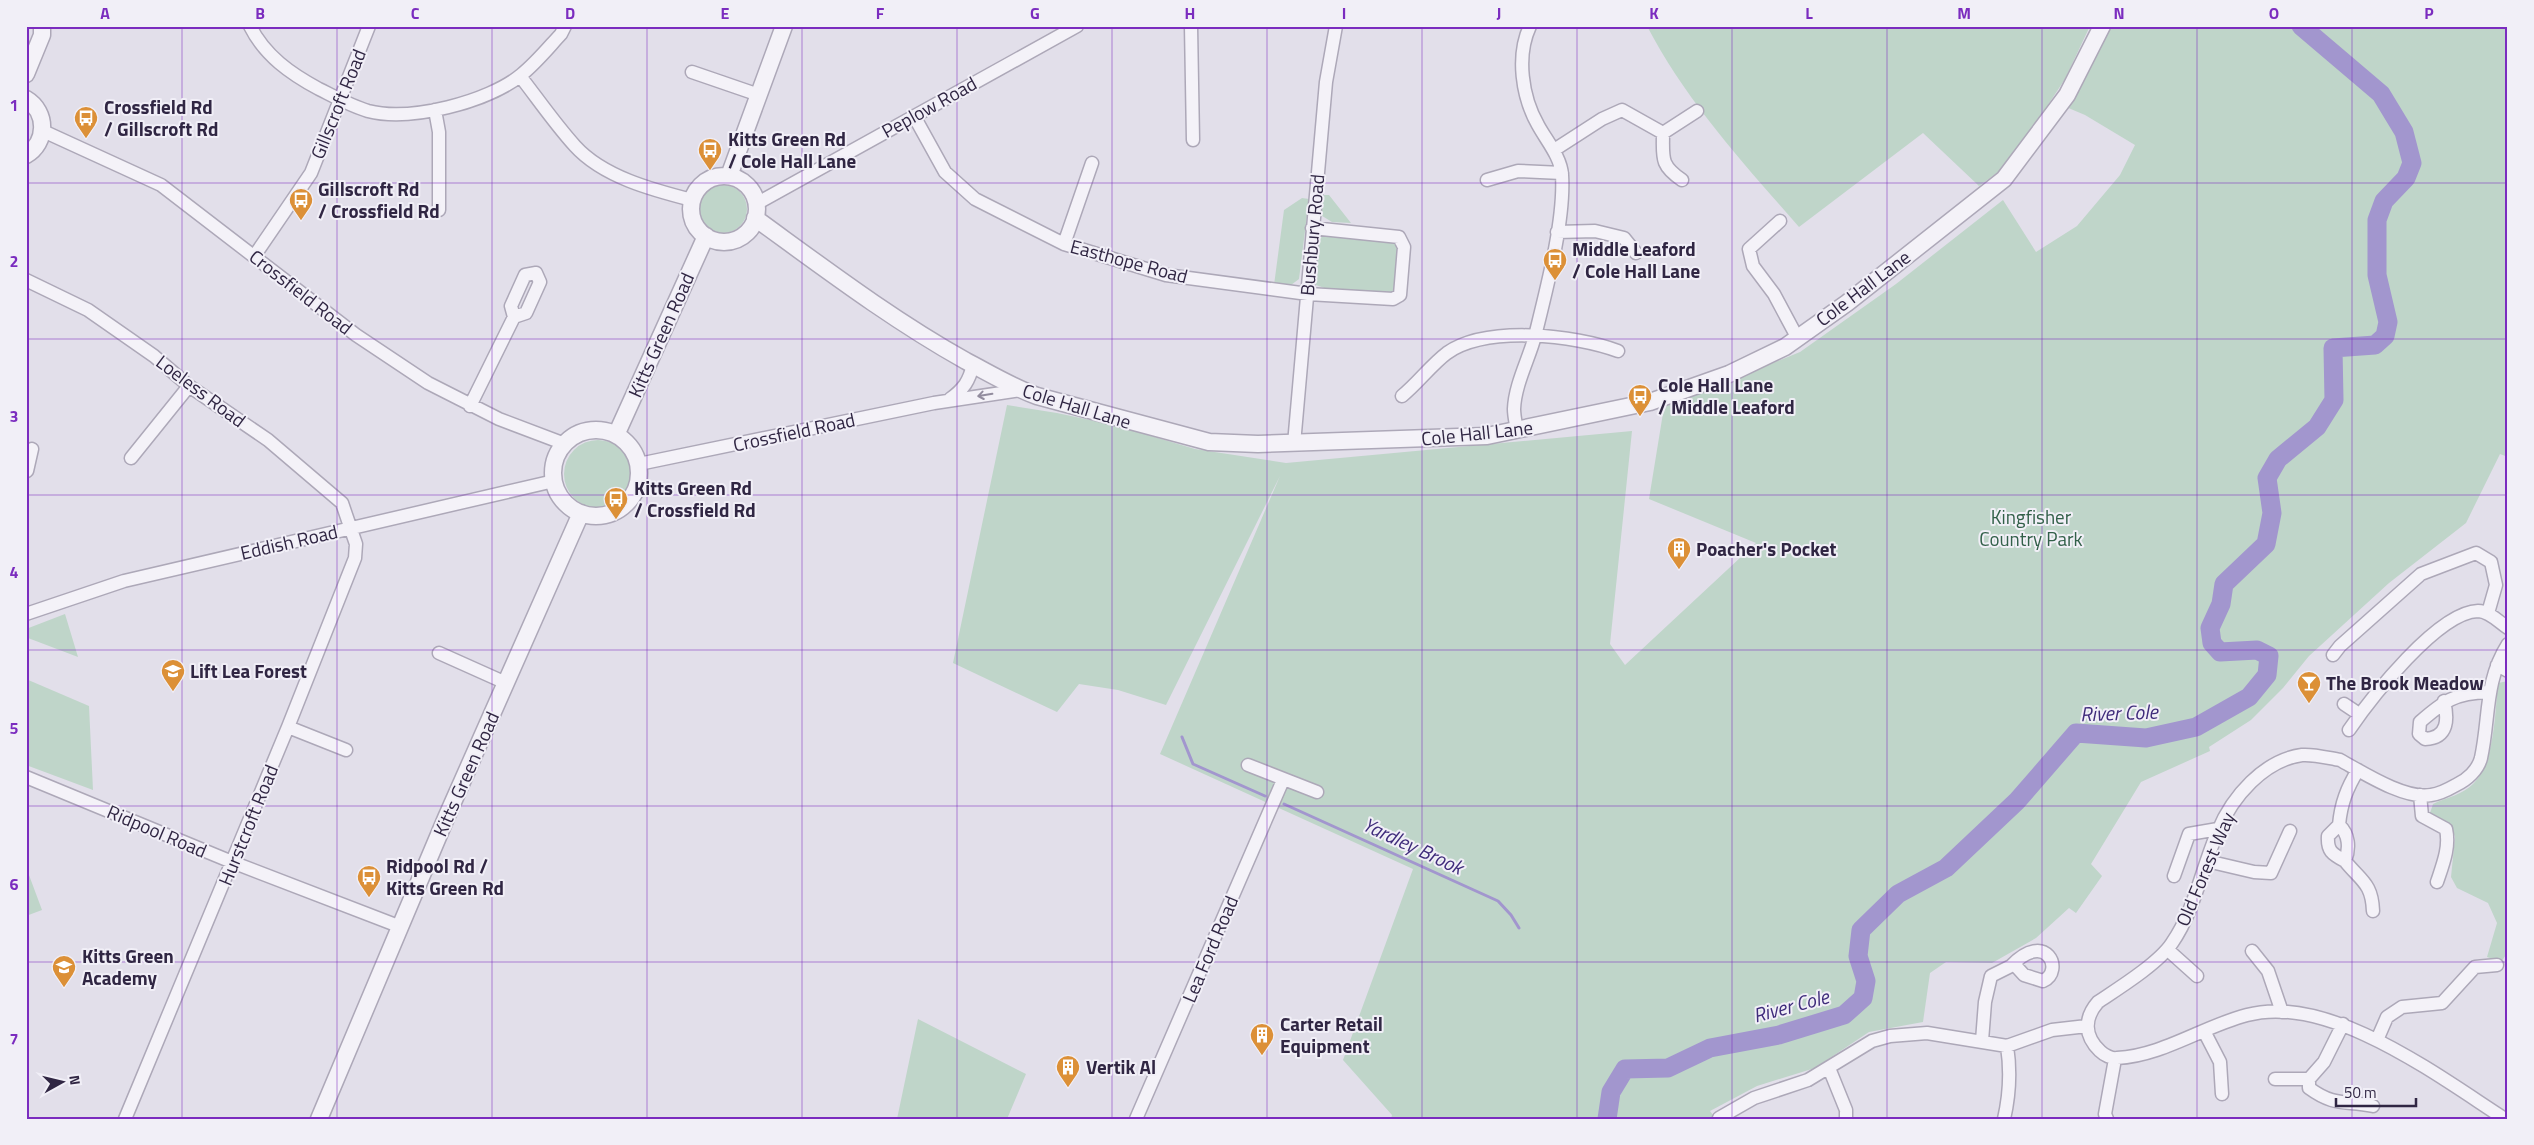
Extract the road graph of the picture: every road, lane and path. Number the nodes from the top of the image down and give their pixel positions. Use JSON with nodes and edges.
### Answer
{"nodes":[{"id":1,"x":250,"y":26,"type":"edge"},
{"id":2,"x":369,"y":26,"type":"edge"},
{"id":3,"x":565,"y":26,"type":"edge"},
{"id":4,"x":784,"y":26,"type":"edge"},
{"id":5,"x":1077,"y":26,"type":"edge"},
{"id":6,"x":1191,"y":26,"type":"edge"},
{"id":7,"x":1336,"y":26,"type":"edge"},
{"id":8,"x":1530,"y":26,"type":"edge"},
{"id":9,"x":2102,"y":26,"type":"edge"},
{"id":10,"x":46,"y":29,"type":"edge"},
{"id":11,"x":692,"y":72,"type":"dead end"},
{"id":12,"x":26,"y":74,"type":"edge"},
{"id":13,"x":520,"y":76,"type":"junction"},
{"id":14,"x":759,"y":95,"type":"junction"},
{"id":15,"x":26,"y":99,"type":"edge"},
{"id":16,"x":340,"y":100,"type":"junction"},
{"id":17,"x":435,"y":110,"type":"junction"},
{"id":18,"x":1697,"y":111,"type":"dead end"},
{"id":19,"x":914,"y":116,"type":"junction"},
{"id":20,"x":43,"y":131,"type":"junction"},
{"id":21,"x":1663,"y":133,"type":"junction"},
{"id":22,"x":1193,"y":140,"type":"dead end"},
{"id":23,"x":1554,"y":150,"type":"junction"},
{"id":24,"x":26,"y":155,"type":"edge"},
{"id":25,"x":1092,"y":164,"type":"dead end"},
{"id":26,"x":1562,"y":173,"type":"junction"},
{"id":27,"x":729,"y":176,"type":"junction"},
{"id":28,"x":1487,"y":180,"type":"dead end"},
{"id":29,"x":1682,"y":180,"type":"dead end"},
{"id":30,"x":692,"y":200,"type":"junction"},
{"id":31,"x":439,"y":210,"type":"dead end"},
{"id":32,"x":756,"y":211,"type":"junction"},
{"id":33,"x":1780,"y":221,"type":"dead end"},
{"id":34,"x":1312,"y":228,"type":"junction"},
{"id":35,"x":1558,"y":232,"type":"junction"},
{"id":36,"x":706,"y":236,"type":"junction"},
{"id":37,"x":1064,"y":244,"type":"junction"},
{"id":38,"x":1636,"y":253,"type":"dead end"},
{"id":39,"x":255,"y":255,"type":"junction"},
{"id":40,"x":26,"y":280,"type":"edge"},
{"id":41,"x":1308,"y":294,"type":"junction"},
{"id":42,"x":514,"y":317,"type":"dead end"},
{"id":43,"x":1534,"y":336,"type":"junction"},
{"id":44,"x":1797,"y":337,"type":"junction"},
{"id":45,"x":1618,"y":351,"type":"dead end"},
{"id":46,"x":974,"y":365,"type":"junction"},
{"id":47,"x":1417,"y":384,"type":"junction"},
{"id":48,"x":189,"y":386,"type":"junction"},
{"id":49,"x":1021,"y":390,"type":"junction"},
{"id":50,"x":1426,"y":394,"type":"dead end"},
{"id":51,"x":1402,"y":396,"type":"dead end"},
{"id":52,"x":948,"y":401,"type":"junction"},
{"id":53,"x":470,"y":406,"type":"junction"},
{"id":54,"x":1517,"y":431,"type":"junction"},
{"id":55,"x":617,"y":434,"type":"junction"},
{"id":56,"x":565,"y":444,"type":"junction"},
{"id":57,"x":1294,"y":444,"type":"junction"},
{"id":58,"x":32,"y":450,"type":"dead end"},
{"id":59,"x":131,"y":458,"type":"dead end"},
{"id":60,"x":639,"y":464,"type":"junction"},
{"id":61,"x":26,"y":471,"type":"edge"},
{"id":62,"x":554,"y":481,"type":"junction"},
{"id":63,"x":580,"y":514,"type":"junction"},
{"id":64,"x":352,"y":527,"type":"junction"},
{"id":65,"x":2488,"y":613,"type":"junction"},
{"id":66,"x":26,"y":614,"type":"edge"},
{"id":67,"x":2508,"y":628,"type":"edge"},
{"id":68,"x":2508,"y":644,"type":"edge"},
{"id":69,"x":439,"y":653,"type":"dead end"},
{"id":70,"x":2333,"y":655,"type":"dead end"},
{"id":71,"x":2502,"y":668,"type":"edge"},
{"id":72,"x":506,"y":683,"type":"junction"},
{"id":73,"x":2488,"y":692,"type":"junction"},
{"id":74,"x":2444,"y":701,"type":"dead end"},
{"id":75,"x":2344,"y":704,"type":"dead end"},
{"id":76,"x":2360,"y":714,"type":"junction"},
{"id":77,"x":288,"y":727,"type":"junction"},
{"id":78,"x":2349,"y":730,"type":"dead end"},
{"id":79,"x":346,"y":750,"type":"dead end"},
{"id":80,"x":1248,"y":765,"type":"dead end"},
{"id":81,"x":2358,"y":770,"type":"junction"},
{"id":82,"x":26,"y":777,"type":"edge"},
{"id":83,"x":1283,"y":780,"type":"junction"},
{"id":84,"x":1318,"y":792,"type":"dead end"},
{"id":85,"x":2420,"y":795,"type":"junction"},
{"id":86,"x":2339,"y":824,"type":"junction"},
{"id":87,"x":2218,"y":829,"type":"junction"},
{"id":88,"x":2290,"y":832,"type":"dead end"},
{"id":89,"x":2207,"y":861,"type":"junction"},
{"id":90,"x":2345,"y":861,"type":"junction"},
{"id":91,"x":232,"y":862,"type":"junction"},
{"id":92,"x":2174,"y":876,"type":"dead end"},
{"id":93,"x":2436,"y":882,"type":"dead end"},
{"id":94,"x":2373,"y":911,"type":"dead end"},
{"id":95,"x":401,"y":927,"type":"junction"},
{"id":96,"x":2168,"y":950,"type":"junction"},
{"id":97,"x":2252,"y":952,"type":"dead end"},
{"id":98,"x":2014,"y":964,"type":"dead end"},
{"id":99,"x":2497,"y":965,"type":"dead end"},
{"id":100,"x":2197,"y":976,"type":"dead end"},
{"id":101,"x":2282,"y":1012,"type":"junction"},
{"id":102,"x":2343,"y":1024,"type":"junction"},
{"id":103,"x":2087,"y":1026,"type":"junction"},
{"id":104,"x":2204,"y":1031,"type":"junction"},
{"id":105,"x":2377,"y":1040,"type":"junction"},
{"id":106,"x":1982,"y":1041,"type":"junction"},
{"id":107,"x":2007,"y":1046,"type":"junction"},
{"id":108,"x":2115,"y":1059,"type":"junction"},
{"id":109,"x":1830,"y":1068,"type":"junction"},
{"id":110,"x":2275,"y":1079,"type":"dead end"},
{"id":111,"x":2308,"y":1079,"type":"junction"},
{"id":112,"x":2222,"y":1094,"type":"dead end"},
{"id":113,"x":2373,"y":1106,"type":"dead end"},
{"id":114,"x":1719,"y":1118,"type":"edge"},
{"id":115,"x":125,"y":1119,"type":"edge"},
{"id":116,"x":319,"y":1119,"type":"edge"},
{"id":117,"x":1136,"y":1119,"type":"edge"},
{"id":118,"x":1846,"y":1119,"type":"edge"},
{"id":119,"x":2004,"y":1119,"type":"edge"},
{"id":120,"x":2107,"y":1119,"type":"edge"},
{"id":121,"x":2504,"y":1119,"type":"edge"}],
"edges":[{"from":1,"to":16,"type":"street"},
{"from":2,"to":16,"type":"street","name":"Gillscroft Road"},
{"from":3,"to":13,"type":"street"},
{"from":4,"to":14,"type":"street"},
{"from":5,"to":19,"type":"street","name":"Peplow Road"},
{"from":6,"to":22,"type":"street"},
{"from":7,"to":34,"type":"street","name":"Bushbury Road"},
{"from":8,"to":23,"type":"street"},
{"from":9,"to":44,"type":"street","name":"Cole Hall Lane"},
{"from":10,"to":12,"type":"street"},
{"from":11,"to":14,"type":"street"},
{"from":13,"to":17,"type":"street"},
{"from":13,"to":30,"type":"street"},
{"from":14,"to":27,"type":"street"},
{"from":15,"to":20,"type":"street"},
{"from":16,"to":17,"type":"street"},
{"from":16,"to":39,"type":"street","name":"Gillscroft Road"},
{"from":17,"to":31,"type":"street"},
{"from":18,"to":21,"type":"street"},
{"from":19,"to":32,"type":"street","name":"Peplow Road"},
{"from":19,"to":37,"type":"street","name":"Easthope Road"},
{"from":20,"to":24,"type":"street"},
{"from":20,"to":39,"type":"street","name":"Crossfield Road"},
{"from":21,"to":23,"type":"street"},
{"from":21,"to":29,"type":"street"},
{"from":23,"to":26,"type":"street"},
{"from":25,"to":37,"type":"street"},
{"from":26,"to":28,"type":"street"},
{"from":26,"to":35,"type":"street"},
{"from":27,"to":30,"type":"street"},
{"from":27,"to":32,"type":"street"},
{"from":30,"to":36,"type":"street"},
{"from":32,"to":36,"type":"street"},
{"from":32,"to":46,"type":"street","name":"Cole Hall Lane"},
{"from":33,"to":44,"type":"street"},
{"from":34,"to":41,"type":"street","name":"Bushbury Road"},
{"from":34,"to":41,"type":"street","name":"Easthope Road"},
{"from":35,"to":38,"type":"street"},
{"from":35,"to":43,"type":"street"},
{"from":36,"to":55,"type":"street","name":"Kitts Green Road"},
{"from":37,"to":41,"type":"street","name":"Easthope Road"},
{"from":39,"to":53,"type":"street","name":"Crossfield Road"},
{"from":40,"to":48,"type":"street","name":"Loeless Road"},
{"from":41,"to":57,"type":"street","name":"Bushbury Road"},
{"from":42,"to":53,"type":"street"},
{"from":43,"to":45,"type":"street"},
{"from":43,"to":47,"type":"street"},
{"from":43,"to":54,"type":"street"},
{"from":44,"to":54,"type":"street","name":"Cole Hall Lane"},
{"from":46,"to":49,"type":"street","name":"Cole Hall Lane"},
{"from":46,"to":52,"type":"street","name":"Crossfield Road"},
{"from":47,"to":50,"type":"street"},
{"from":47,"to":51,"type":"street"},
{"from":48,"to":59,"type":"street"},
{"from":48,"to":64,"type":"street","name":"Loeless Road"},
{"from":49,"to":52,"type":"street","name":"Crossfield Road","one_way":true},
{"from":49,"to":57,"type":"street","name":"Cole Hall Lane"},
{"from":52,"to":60,"type":"street","name":"Crossfield Road"},
{"from":53,"to":56,"type":"street","name":"Crossfield Road"},
{"from":54,"to":57,"type":"street","name":"Cole Hall Lane"},
{"from":55,"to":56,"type":"street"},
{"from":55,"to":60,"type":"street"},
{"from":56,"to":62,"type":"street"},
{"from":58,"to":61,"type":"street"},
{"from":60,"to":63,"type":"street"},
{"from":62,"to":63,"type":"street"},
{"from":62,"to":64,"type":"street","name":"Eddish Road"},
{"from":63,"to":72,"type":"street","name":"Kitts Green Road"},
{"from":64,"to":66,"type":"street","name":"Eddish Road"},
{"from":64,"to":77,"type":"street","name":"Hurstcroft Road"},
{"from":65,"to":67,"type":"street"},
{"from":65,"to":70,"type":"street"},
{"from":65,"to":76,"type":"street"},
{"from":68,"to":71,"type":"street","name":"Old Forest Way"},
{"from":69,"to":72,"type":"street"},
{"from":71,"to":73,"type":"street","name":"Old Forest Way"},
{"from":72,"to":95,"type":"street","name":"Kitts Green Road"},
{"from":73,"to":74,"type":"street"},
{"from":73,"to":85,"type":"street","name":"Old Forest Way"},
{"from":75,"to":76,"type":"street"},
{"from":76,"to":78,"type":"street"},
{"from":77,"to":79,"type":"street"},
{"from":77,"to":91,"type":"street","name":"Hurstcroft Road"},
{"from":80,"to":83,"type":"street"},
{"from":81,"to":85,"type":"street","name":"Old Forest Way"},
{"from":81,"to":86,"type":"street"},
{"from":81,"to":87,"type":"street","name":"Old Forest Way"},
{"from":82,"to":91,"type":"street","name":"Ridpool Road"},
{"from":83,"to":84,"type":"street"},
{"from":83,"to":117,"type":"street","name":"Lea Ford Road"},
{"from":85,"to":93,"type":"street"},
{"from":86,"to":90,"type":"street"},
{"from":86,"to":90,"type":"street"},
{"from":87,"to":89,"type":"street","name":"Old Forest Way"},
{"from":87,"to":92,"type":"street"},
{"from":88,"to":89,"type":"street"},
{"from":89,"to":96,"type":"street","name":"Old Forest Way"},
{"from":90,"to":94,"type":"street"},
{"from":91,"to":95,"type":"street","name":"Ridpool Road"},
{"from":91,"to":115,"type":"street","name":"Hurstcroft Road"},
{"from":95,"to":116,"type":"street","name":"Kitts Green Road"},
{"from":96,"to":100,"type":"street","name":"Old Forest Way"},
{"from":96,"to":103,"type":"street","name":"Old Forest Way"},
{"from":97,"to":101,"type":"street"},
{"from":98,"to":106,"type":"street"},
{"from":99,"to":105,"type":"street"},
{"from":101,"to":102,"type":"street"},
{"from":101,"to":104,"type":"street"},
{"from":102,"to":105,"type":"street"},
{"from":102,"to":111,"type":"street"},
{"from":103,"to":107,"type":"street"},
{"from":103,"to":108,"type":"street"},
{"from":104,"to":108,"type":"street"},
{"from":104,"to":112,"type":"street"},
{"from":105,"to":121,"type":"street"},
{"from":106,"to":107,"type":"street"},
{"from":106,"to":109,"type":"street"},
{"from":107,"to":119,"type":"street"},
{"from":108,"to":120,"type":"street"},
{"from":109,"to":114,"type":"street"},
{"from":109,"to":118,"type":"street"},
{"from":110,"to":111,"type":"street"},
{"from":111,"to":113,"type":"street"}]}
